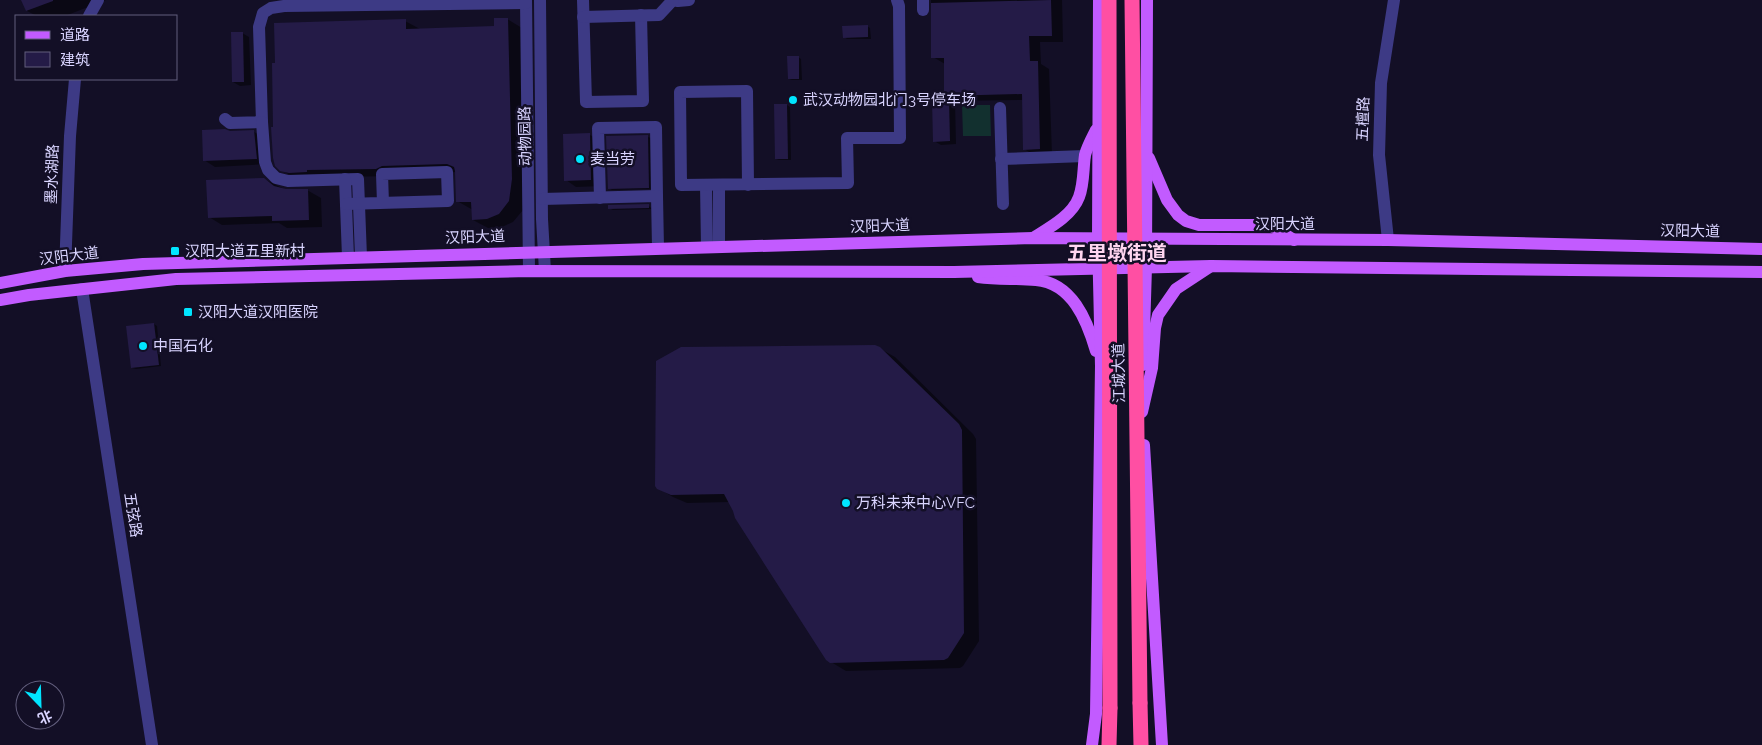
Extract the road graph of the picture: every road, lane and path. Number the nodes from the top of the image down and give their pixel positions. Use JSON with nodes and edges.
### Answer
{"nodes":[{"id":1,"x":98,"y":0,"type":"edge"},
{"id":2,"x":540,"y":0,"type":"edge"},
{"id":3,"x":583,"y":0,"type":"edge"},
{"id":4,"x":674,"y":0,"type":"edge"},
{"id":5,"x":689,"y":0,"type":"edge"},
{"id":6,"x":897,"y":0,"type":"edge"},
{"id":7,"x":1099,"y":0,"type":"edge"},
{"id":8,"x":1109,"y":0,"type":"edge"},
{"id":9,"x":1132,"y":0,"type":"edge"},
{"id":10,"x":1148,"y":0,"type":"edge"},
{"id":11,"x":1394,"y":0,"type":"edge"},
{"id":12,"x":526,"y":1,"type":"edge"},
{"id":13,"x":90,"y":15,"type":"edge"},
{"id":14,"x":641,"y":15,"type":"junction"},
{"id":15,"x":584,"y":17,"type":"junction"},
{"id":16,"x":75,"y":80,"type":"edge"},
{"id":17,"x":1000,"y":108,"type":"dead end"},
{"id":18,"x":225,"y":118,"type":"dead end"},
{"id":19,"x":262,"y":122,"type":"junction"},
{"id":20,"x":1098,"y":126,"type":"junction"},
{"id":21,"x":1146,"y":151,"type":"junction"},
{"id":22,"x":1085,"y":156,"type":"junction"},
{"id":23,"x":1001,"y":159,"type":"junction"},
{"id":24,"x":345,"y":179,"type":"junction"},
{"id":25,"x":712,"y":185,"type":"junction"},
{"id":26,"x":748,"y":185,"type":"junction"},
{"id":27,"x":657,"y":196,"type":"junction"},
{"id":28,"x":600,"y":198,"type":"junction"},
{"id":29,"x":542,"y":199,"type":"junction"},
{"id":30,"x":383,"y":203,"type":"junction"},
{"id":31,"x":346,"y":204,"type":"junction"},
{"id":32,"x":359,"y":204,"type":"junction"},
{"id":33,"x":1003,"y":204,"type":"dead end"},
{"id":34,"x":1033,"y":238,"type":"junction"},
{"id":35,"x":1098,"y":238,"type":"junction"},
{"id":36,"x":1146,"y":239,"type":"junction"},
{"id":37,"x":1294,"y":240,"type":"junction"},
{"id":38,"x":1388,"y":240,"type":"junction"},
{"id":39,"x":713,"y":247,"type":"junction"},
{"id":40,"x":658,"y":248,"type":"junction"},
{"id":41,"x":1762,"y":249,"type":"edge"},
{"id":42,"x":544,"y":251,"type":"junction"},
{"id":43,"x":529,"y":252,"type":"junction"},
{"id":44,"x":355,"y":257,"type":"junction"},
{"id":45,"x":1212,"y":266,"type":"junction"},
{"id":46,"x":1146,"y":267,"type":"junction"},
{"id":47,"x":1099,"y":268,"type":"junction"},
{"id":48,"x":529,"y":271,"type":"junction"},
{"id":49,"x":545,"y":271,"type":"junction"},
{"id":50,"x":65,"y":272,"type":"junction"},
{"id":51,"x":954,"y":272,"type":"junction"},
{"id":52,"x":1762,"y":272,"type":"edge"},
{"id":53,"x":0,"y":283,"type":"edge"},
{"id":54,"x":82,"y":289,"type":"junction"},
{"id":55,"x":0,"y":300,"type":"edge"},
{"id":56,"x":1101,"y":366,"type":"junction"},
{"id":57,"x":1142,"y":412,"type":"junction"},
{"id":58,"x":152,"y":745,"type":"edge"},
{"id":59,"x":1092,"y":745,"type":"edge"},
{"id":60,"x":1109,"y":745,"type":"edge"},
{"id":61,"x":1141,"y":745,"type":"edge"},
{"id":62,"x":1162,"y":745,"type":"edge"}],
"edges":[{"from":1,"to":13,"type":"street"},
{"from":2,"to":29,"type":"street","name":"动物园路"},
{"from":3,"to":15,"type":"street"},
{"from":4,"to":5,"type":"street"},
{"from":4,"to":14,"type":"street"},
{"from":6,"to":26,"type":"street"},
{"from":7,"to":20,"type":"main road","name":"江城大道"},
{"from":8,"to":60,"type":"highway","name":"江城大道","bridge":true},
{"from":9,"to":61,"type":"highway","name":"江城大道","bridge":true},
{"from":10,"to":21,"type":"main road","name":"江城大道"},
{"from":11,"to":38,"type":"street","name":"五檀路"},
{"from":12,"to":19,"type":"street"},
{"from":12,"to":43,"type":"street","name":"动物园路"},
{"from":14,"to":15,"type":"street"},
{"from":14,"to":15,"type":"street"},
{"from":16,"to":50,"type":"street","name":"墨水湖路"},
{"from":17,"to":23,"type":"street"},
{"from":18,"to":19,"type":"street"},
{"from":19,"to":24,"type":"street"},
{"from":20,"to":22,"type":"main road"},
{"from":20,"to":35,"type":"main road","name":"江城大道"},
{"from":21,"to":36,"type":"main road","name":"江城大道"},
{"from":21,"to":37,"type":"main road"},
{"from":22,"to":23,"type":"street"},
{"from":22,"to":34,"type":"main road"},
{"from":23,"to":33,"type":"street"},
{"from":24,"to":31,"type":"street"},
{"from":24,"to":32,"type":"street"},
{"from":25,"to":26,"type":"street"},
{"from":25,"to":26,"type":"street"},
{"from":25,"to":39,"type":"street"},
{"from":27,"to":28,"type":"street"},
{"from":27,"to":28,"type":"street"},
{"from":27,"to":40,"type":"street"},
{"from":28,"to":29,"type":"street"},
{"from":29,"to":42,"type":"street","name":"动物园路"},
{"from":30,"to":30,"type":"street"},
{"from":30,"to":32,"type":"street"},
{"from":31,"to":32,"type":"street"},
{"from":31,"to":44,"type":"street"},
{"from":32,"to":44,"type":"street"},
{"from":34,"to":35,"type":"main road","name":"汉阳大道"},
{"from":34,"to":39,"type":"main road","name":"汉阳大道"},
{"from":35,"to":36,"type":"main road","name":"汉阳大道"},
{"from":35,"to":47,"type":"main road","name":"江城大道"},
{"from":36,"to":37,"type":"main road","name":"汉阳大道"},
{"from":36,"to":46,"type":"main road","name":"江城大道"},
{"from":37,"to":38,"type":"main road","name":"汉阳大道"},
{"from":38,"to":41,"type":"main road","name":"汉阳大道"},
{"from":39,"to":40,"type":"main road","name":"汉阳大道"},
{"from":40,"to":42,"type":"main road","name":"汉阳大道"},
{"from":42,"to":43,"type":"main road","name":"汉阳大道"},
{"from":42,"to":49,"type":"street","name":"动物园路"},
{"from":43,"to":44,"type":"main road","name":"汉阳大道"},
{"from":43,"to":48,"type":"street","name":"动物园路"},
{"from":44,"to":50,"type":"main road","name":"汉阳大道"},
{"from":45,"to":46,"type":"main road"},
{"from":45,"to":52,"type":"main road"},
{"from":45,"to":57,"type":"main road"},
{"from":46,"to":47,"type":"main road"},
{"from":46,"to":57,"type":"main road","name":"江城大道"},
{"from":47,"to":51,"type":"main road"},
{"from":47,"to":56,"type":"main road","name":"江城大道"},
{"from":48,"to":49,"type":"main road"},
{"from":48,"to":54,"type":"main road"},
{"from":49,"to":51,"type":"main road"},
{"from":50,"to":53,"type":"main road","name":"汉阳大道"},
{"from":51,"to":56,"type":"main road"},
{"from":54,"to":55,"type":"main road"},
{"from":54,"to":58,"type":"street","name":"五弦路"},
{"from":56,"to":59,"type":"main road","name":"江城大道"},
{"from":57,"to":62,"type":"main road","name":"江城大道"}]}
